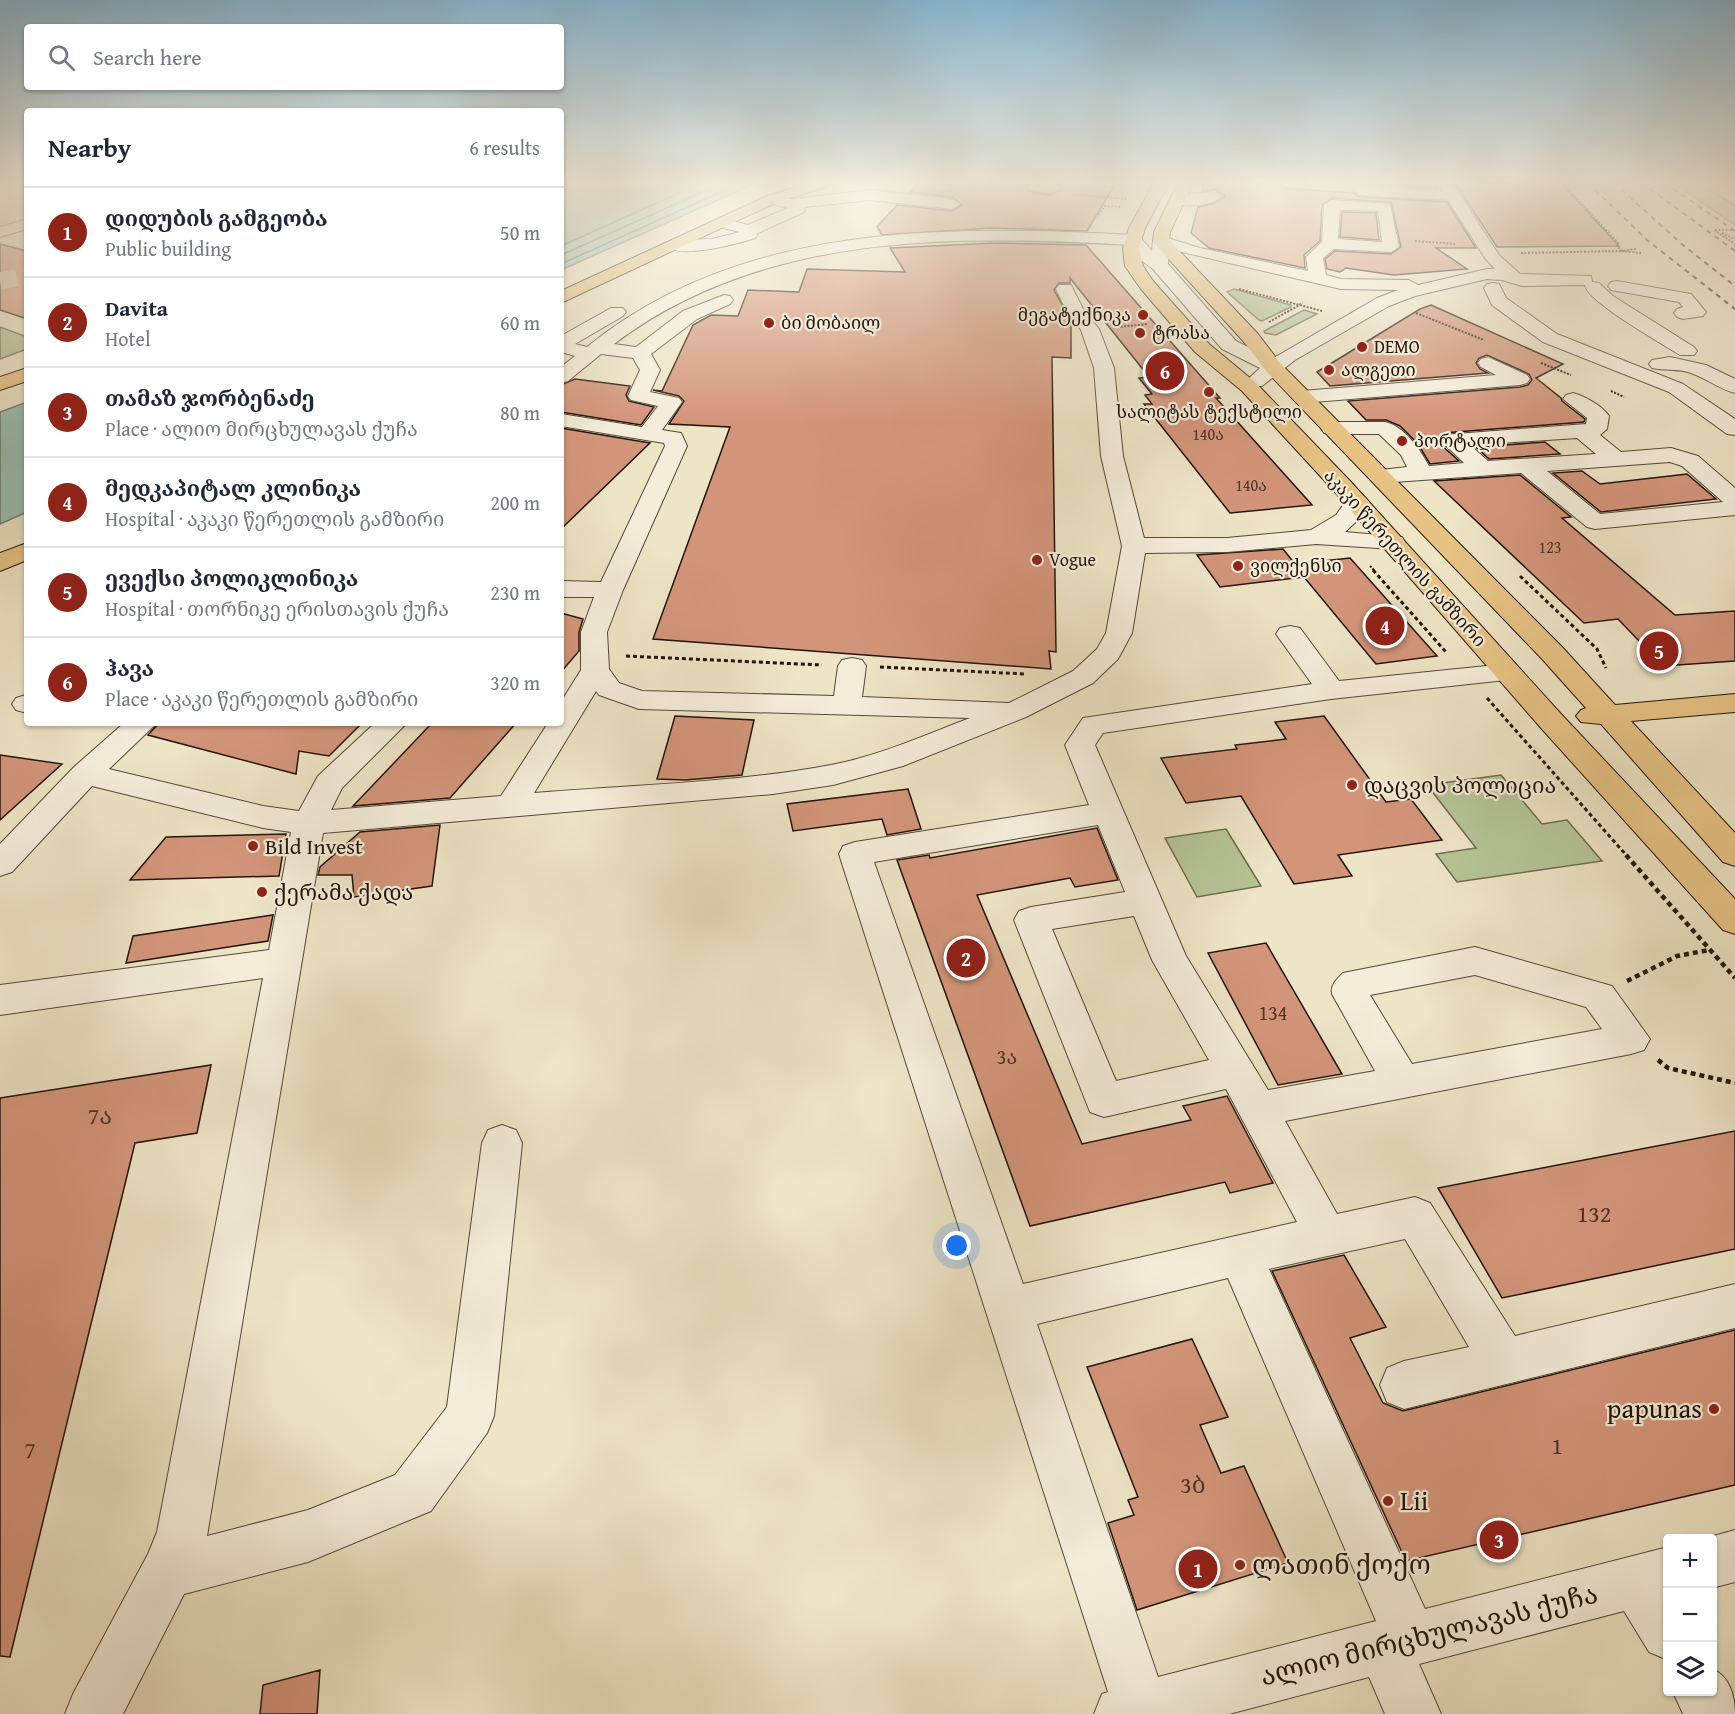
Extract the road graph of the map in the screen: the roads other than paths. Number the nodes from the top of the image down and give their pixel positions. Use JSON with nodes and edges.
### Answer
{"nodes":[{"id":1,"x":635,"y":263,"type":"edge"},
{"id":2,"x":764,"y":263,"type":"edge"},
{"id":3,"x":781,"y":263,"type":"edge"},
{"id":4,"x":1133,"y":263,"type":"edge"},
{"id":5,"x":1157,"y":263,"type":"edge"},
{"id":6,"x":1183,"y":263,"type":"edge"},
{"id":7,"x":1189,"y":263,"type":"edge"},
{"id":8,"x":1251,"y":263,"type":"edge"},
{"id":9,"x":1315,"y":263,"type":"edge"},
{"id":10,"x":1484,"y":263,"type":"edge"},
{"id":11,"x":1159,"y":265,"type":"joint"},
{"id":12,"x":1487,"y":269,"type":"junction"},
{"id":13,"x":1313,"y":278,"type":"junction"},
{"id":14,"x":1517,"y":279,"type":"junction"},
{"id":15,"x":768,"y":281,"type":"dead end"},
{"id":16,"x":708,"y":282,"type":"junction"},
{"id":17,"x":1589,"y":283,"type":"junction"},
{"id":18,"x":1065,"y":289,"type":"dead end"},
{"id":19,"x":1401,"y":291,"type":"junction"},
{"id":20,"x":739,"y":294,"type":"dead end"},
{"id":21,"x":564,"y":297,"type":"edge"},
{"id":22,"x":1683,"y":313,"type":"dead end"},
{"id":23,"x":1229,"y":345,"type":"junction"},
{"id":24,"x":594,"y":351,"type":"junction"},
{"id":25,"x":1639,"y":351,"type":"dead end"},
{"id":26,"x":1688,"y":351,"type":"dead end"},
{"id":27,"x":640,"y":353,"type":"junction"},
{"id":28,"x":24,"y":358,"type":"edge"},
{"id":29,"x":1488,"y":363,"type":"dead end"},
{"id":30,"x":0,"y":367,"type":"edge"},
{"id":31,"x":1273,"y":367,"type":"junction"},
{"id":32,"x":1649,"y":369,"type":"junction"},
{"id":33,"x":564,"y":374,"type":"edge"},
{"id":34,"x":24,"y":375,"type":"edge"},
{"id":35,"x":0,"y":384,"type":"edge"},
{"id":36,"x":1248,"y":387,"type":"junction"},
{"id":37,"x":1735,"y":387,"type":"edge"},
{"id":38,"x":1302,"y":397,"type":"junction"},
{"id":39,"x":1573,"y":399,"type":"dead end"},
{"id":40,"x":564,"y":420,"type":"edge"},
{"id":41,"x":1332,"y":428,"type":"junction"},
{"id":42,"x":1735,"y":429,"type":"edge"},
{"id":43,"x":1582,"y":431,"type":"junction"},
{"id":44,"x":648,"y":434,"type":"junction"},
{"id":45,"x":1616,"y":459,"type":"junction"},
{"id":46,"x":1526,"y":465,"type":"junction"},
{"id":47,"x":1481,"y":467,"type":"junction"},
{"id":48,"x":1421,"y":472,"type":"junction"},
{"id":49,"x":1380,"y":476,"type":"junction"},
{"id":50,"x":1735,"y":500,"type":"edge"},
{"id":51,"x":1357,"y":502,"type":"junction"},
{"id":52,"x":1735,"y":508,"type":"edge"},
{"id":53,"x":1316,"y":537,"type":"junction"},
{"id":54,"x":1393,"y":542,"type":"junction"},
{"id":55,"x":1134,"y":546,"type":"junction"},
{"id":56,"x":24,"y":551,"type":"edge"},
{"id":57,"x":0,"y":563,"type":"edge"},
{"id":58,"x":564,"y":589,"type":"edge"},
{"id":59,"x":610,"y":591,"type":"junction"},
{"id":60,"x":1290,"y":634,"type":"dead end"},
{"id":61,"x":852,"y":666,"type":"dead end"},
{"id":62,"x":595,"y":670,"type":"junction"},
{"id":63,"x":1506,"y":672,"type":"junction"},
{"id":64,"x":1331,"y":690,"type":"junction"},
{"id":65,"x":1735,"y":703,"type":"edge"},
{"id":66,"x":847,"y":706,"type":"junction"},
{"id":67,"x":1016,"y":711,"type":"junction"},
{"id":68,"x":1608,"y":715,"type":"junction"},
{"id":69,"x":564,"y":720,"type":"edge"},
{"id":70,"x":1551,"y":721,"type":"junction"},
{"id":71,"x":129,"y":726,"type":"edge"},
{"id":72,"x":389,"y":726,"type":"edge"},
{"id":73,"x":560,"y":726,"type":"edge"},
{"id":74,"x":85,"y":774,"type":"junction"},
{"id":75,"x":511,"y":806,"type":"junction"},
{"id":76,"x":1107,"y":813,"type":"junction"},
{"id":77,"x":309,"y":823,"type":"junction"},
{"id":78,"x":1735,"y":854,"type":"edge"},
{"id":79,"x":0,"y":864,"type":"edge"},
{"id":80,"x":1144,"y":902,"type":"junction"},
{"id":81,"x":1735,"y":921,"type":"edge"},
{"id":82,"x":283,"y":962,"type":"junction"},
{"id":83,"x":0,"y":1000,"type":"edge"},
{"id":84,"x":1235,"y":1071,"type":"junction"},
{"id":85,"x":1402,"y":1082,"type":"junction"},
{"id":86,"x":1258,"y":1109,"type":"junction"},
{"id":87,"x":502,"y":1143,"type":"dead end"},
{"id":88,"x":1326,"y":1235,"type":"junction"},
{"id":89,"x":1240,"y":1255,"type":"junction"},
{"id":90,"x":1735,"y":1306,"type":"edge"},
{"id":91,"x":1009,"y":1309,"type":"junction"},
{"id":92,"x":1504,"y":1362,"type":"junction"},
{"id":93,"x":1404,"y":1384,"type":"dead end"},
{"id":94,"x":1735,"y":1556,"type":"edge"},
{"id":95,"x":1717,"y":1561,"type":"edge"},
{"id":96,"x":167,"y":1572,"type":"junction"},
{"id":97,"x":1652,"y":1577,"type":"edge"},
{"id":98,"x":1663,"y":1616,"type":"edge"},
{"id":99,"x":1397,"y":1643,"type":"junction"},
{"id":100,"x":1703,"y":1696,"type":"edge"},
{"id":101,"x":1131,"y":1712,"type":"edge"},
{"id":102,"x":93,"y":1714,"type":"edge"},
{"id":103,"x":1413,"y":1714,"type":"edge"},
{"id":104,"x":1714,"y":1714,"type":"edge"}],
"edges":[{"from":1,"to":21,"type":"main road"},
{"from":2,"to":16,"type":"street"},
{"from":3,"to":15,"type":"street"},
{"from":4,"to":36,"type":"main road","name":"აკაკი წერეთლის გამზირი"},
{"from":5,"to":11,"type":"street"},
{"from":6,"to":31,"type":"main road","name":"აკაკი წერეთლის გამზირი"},
{"from":7,"to":19,"type":"street"},
{"from":8,"to":13,"type":"street"},
{"from":9,"to":13,"type":"street"},
{"from":10,"to":12,"type":"street"},
{"from":11,"to":23,"type":"street"},
{"from":12,"to":14,"type":"street"},
{"from":12,"to":14,"type":"street"},
{"from":12,"to":19,"type":"street"},
{"from":12,"to":19,"type":"street"},
{"from":12,"to":32,"type":"street"},
{"from":13,"to":19,"type":"street"},
{"from":14,"to":17,"type":"street"},
{"from":16,"to":24,"type":"street"},
{"from":16,"to":24,"type":"street"},
{"from":17,"to":22,"type":"street"},
{"from":17,"to":26,"type":"street"},
{"from":18,"to":55,"type":"street"},
{"from":19,"to":31,"type":"street"},
{"from":20,"to":27,"type":"street"},
{"from":23,"to":31,"type":"street"},
{"from":23,"to":36,"type":"street"},
{"from":24,"to":27,"type":"street"},
{"from":24,"to":33,"type":"street"},
{"from":25,"to":32,"type":"street"},
{"from":27,"to":44,"type":"street"},
{"from":28,"to":30,"type":"main road"},
{"from":29,"to":38,"type":"street"},
{"from":31,"to":36,"type":"street"},
{"from":31,"to":38,"type":"main road","name":"აკაკი წერეთლის გამზირი"},
{"from":32,"to":37,"type":"street"},
{"from":32,"to":42,"type":"street"},
{"from":34,"to":35,"type":"main road"},
{"from":36,"to":51,"type":"main road","name":"აკაკი წერეთლის გამზირი"},
{"from":38,"to":41,"type":"main road","name":"აკაკი წერეთლის გამზირი"},
{"from":39,"to":43,"type":"street"},
{"from":40,"to":44,"type":"street"},
{"from":41,"to":48,"type":"street"},
{"from":41,"to":49,"type":"main road","name":"აკაკი წერეთლის გამზირი"},
{"from":43,"to":45,"type":"street"},
{"from":43,"to":47,"type":"street"},
{"from":44,"to":59,"type":"street"},
{"from":45,"to":46,"type":"street"},
{"from":45,"to":50,"type":"street"},
{"from":46,"to":47,"type":"street"},
{"from":46,"to":52,"type":"street"},
{"from":47,"to":48,"type":"street"},
{"from":48,"to":49,"type":"street"},
{"from":49,"to":68,"type":"main road","name":"აკაკი წერეთლის გამზირი"},
{"from":51,"to":53,"type":"street"},
{"from":51,"to":54,"type":"main road","name":"აკაკი წერეთლის გამზირი"},
{"from":53,"to":54,"type":"street"},
{"from":53,"to":55,"type":"street"},
{"from":54,"to":63,"type":"main road","name":"აკაკი წერეთლის გამზირი"},
{"from":55,"to":67,"type":"street"},
{"from":56,"to":57,"type":"main road"},
{"from":58,"to":59,"type":"street"},
{"from":59,"to":62,"type":"street"},
{"from":60,"to":64,"type":"street"},
{"from":61,"to":66,"type":"street"},
{"from":62,"to":66,"type":"street"},
{"from":62,"to":69,"type":"street"},
{"from":63,"to":64,"type":"street"},
{"from":63,"to":70,"type":"main road","name":"აკაკი წერეთლის გამზირი"},
{"from":64,"to":76,"type":"street"},
{"from":65,"to":68,"type":"main road"},
{"from":66,"to":67,"type":"street"},
{"from":67,"to":75,"type":"street"},
{"from":68,"to":70,"type":"main road"},
{"from":68,"to":78,"type":"main road","name":"აკაკი წერეთლის გამზირი"},
{"from":70,"to":81,"type":"main road","name":"აკაკი წერეთლის გამზირი"},
{"from":71,"to":74,"type":"street"},
{"from":72,"to":77,"type":"street"},
{"from":73,"to":75,"type":"street"},
{"from":74,"to":77,"type":"street"},
{"from":74,"to":79,"type":"street"},
{"from":75,"to":77,"type":"street"},
{"from":76,"to":80,"type":"street"},
{"from":76,"to":91,"type":"street"},
{"from":77,"to":82,"type":"street"},
{"from":80,"to":84,"type":"street"},
{"from":80,"to":84,"type":"street"},
{"from":82,"to":83,"type":"street"},
{"from":82,"to":96,"type":"street"},
{"from":84,"to":86,"type":"street"},
{"from":85,"to":85,"type":"street"},
{"from":85,"to":86,"type":"street"},
{"from":86,"to":88,"type":"street"},
{"from":87,"to":96,"type":"street"},
{"from":88,"to":89,"type":"street"},
{"from":88,"to":92,"type":"street"},
{"from":89,"to":91,"type":"street"},
{"from":89,"to":99,"type":"street"},
{"from":90,"to":92,"type":"street"},
{"from":91,"to":101,"type":"street"},
{"from":92,"to":93,"type":"street"},
{"from":94,"to":95,"type":"street"},
{"from":96,"to":102,"type":"street"},
{"from":97,"to":98,"type":"street"},
{"from":97,"to":99,"type":"street","name":"ალიო მირცხულავას ქუჩა"},
{"from":99,"to":101,"type":"street","name":"ალიო მირცხულავას ქუჩა"},
{"from":99,"to":103,"type":"street"},
{"from":100,"to":104,"type":"street"}]}
